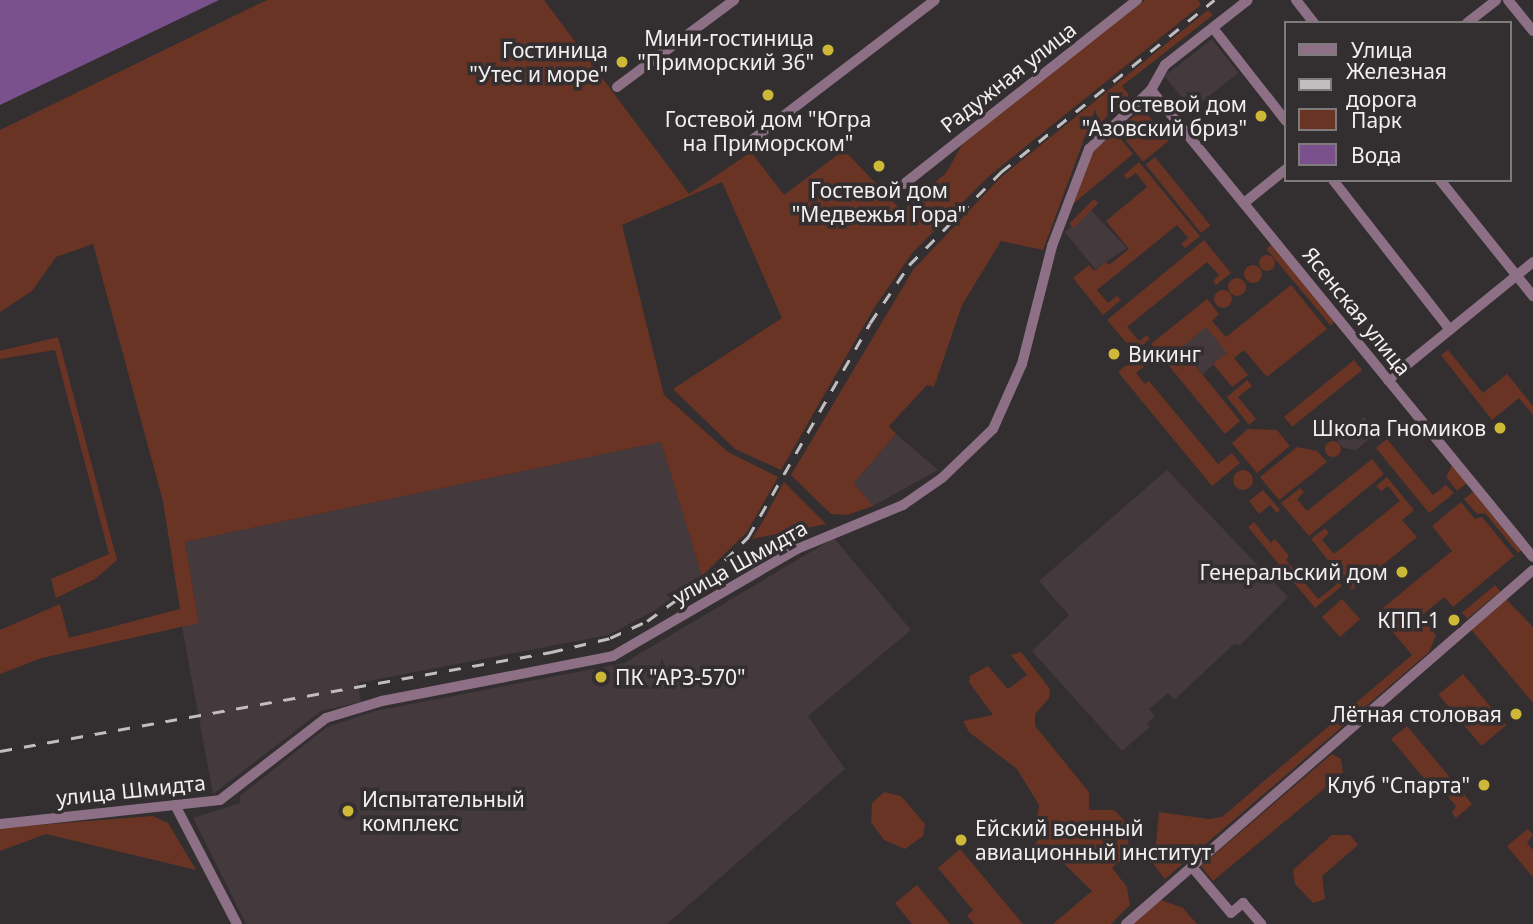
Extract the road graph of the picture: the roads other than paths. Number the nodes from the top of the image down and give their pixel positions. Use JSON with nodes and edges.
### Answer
{"nodes":[{"id":1,"x":734,"y":0,"type":"edge"},
{"id":2,"x":935,"y":0,"type":"edge"},
{"id":3,"x":1137,"y":0,"type":"edge"},
{"id":4,"x":1248,"y":0,"type":"edge"},
{"id":5,"x":1296,"y":0,"type":"edge"},
{"id":6,"x":1496,"y":0,"type":"edge"},
{"id":7,"x":1508,"y":0,"type":"edge"},
{"id":8,"x":1312,"y":21,"type":"edge"},
{"id":9,"x":1470,"y":21,"type":"edge"},
{"id":10,"x":1213,"y":28,"type":"junction"},
{"id":11,"x":1533,"y":31,"type":"edge"},
{"id":12,"x":617,"y":87,"type":"dead end"},
{"id":13,"x":1151,"y":90,"type":"junction"},
{"id":14,"x":1284,"y":118,"type":"edge"},
{"id":15,"x":748,"y":143,"type":"dead end"},
{"id":16,"x":1284,"y":171,"type":"edge"},
{"id":17,"x":1334,"y":182,"type":"edge"},
{"id":18,"x":1442,"y":182,"type":"edge"},
{"id":19,"x":904,"y":184,"type":"dead end"},
{"id":20,"x":1244,"y":204,"type":"junction"},
{"id":21,"x":1533,"y":262,"type":"edge"},
{"id":22,"x":1516,"y":275,"type":"junction"},
{"id":23,"x":1533,"y":296,"type":"edge"},
{"id":24,"x":1450,"y":330,"type":"junction"},
{"id":25,"x":1388,"y":380,"type":"junction"},
{"id":26,"x":1533,"y":557,"type":"edge"},
{"id":27,"x":1533,"y":570,"type":"edge"},
{"id":28,"x":175,"y":805,"type":"junction"},
{"id":29,"x":0,"y":824,"type":"edge"},
{"id":30,"x":1192,"y":867,"type":"junction"},
{"id":31,"x":237,"y":924,"type":"edge"},
{"id":32,"x":1126,"y":924,"type":"edge"},
{"id":33,"x":1261,"y":924,"type":"edge"}],
"edges":[{"from":1,"to":12,"type":"street"},
{"from":2,"to":15,"type":"street"},
{"from":3,"to":19,"type":"street","name":"Радужная улица"},
{"from":4,"to":10,"type":"street","name":"улица Шмидта"},
{"from":5,"to":8,"type":"street"},
{"from":6,"to":9,"type":"street"},
{"from":7,"to":11,"type":"street"},
{"from":10,"to":13,"type":"street","name":"улица Шмидта"},
{"from":10,"to":14,"type":"street"},
{"from":13,"to":20,"type":"street","name":"Ясенская улица"},
{"from":13,"to":28,"type":"street","name":"улица Шмидта"},
{"from":16,"to":20,"type":"street"},
{"from":17,"to":24,"type":"street"},
{"from":18,"to":22,"type":"street"},
{"from":20,"to":25,"type":"street","name":"Ясенская улица"},
{"from":21,"to":22,"type":"street"},
{"from":22,"to":23,"type":"street"},
{"from":22,"to":24,"type":"street"},
{"from":24,"to":25,"type":"street"},
{"from":25,"to":26,"type":"street","name":"Ясенская улица"},
{"from":27,"to":30,"type":"street"},
{"from":28,"to":29,"type":"street","name":"улица Шмидта"},
{"from":28,"to":31,"type":"street"},
{"from":30,"to":32,"type":"street"},
{"from":30,"to":33,"type":"street"}]}
